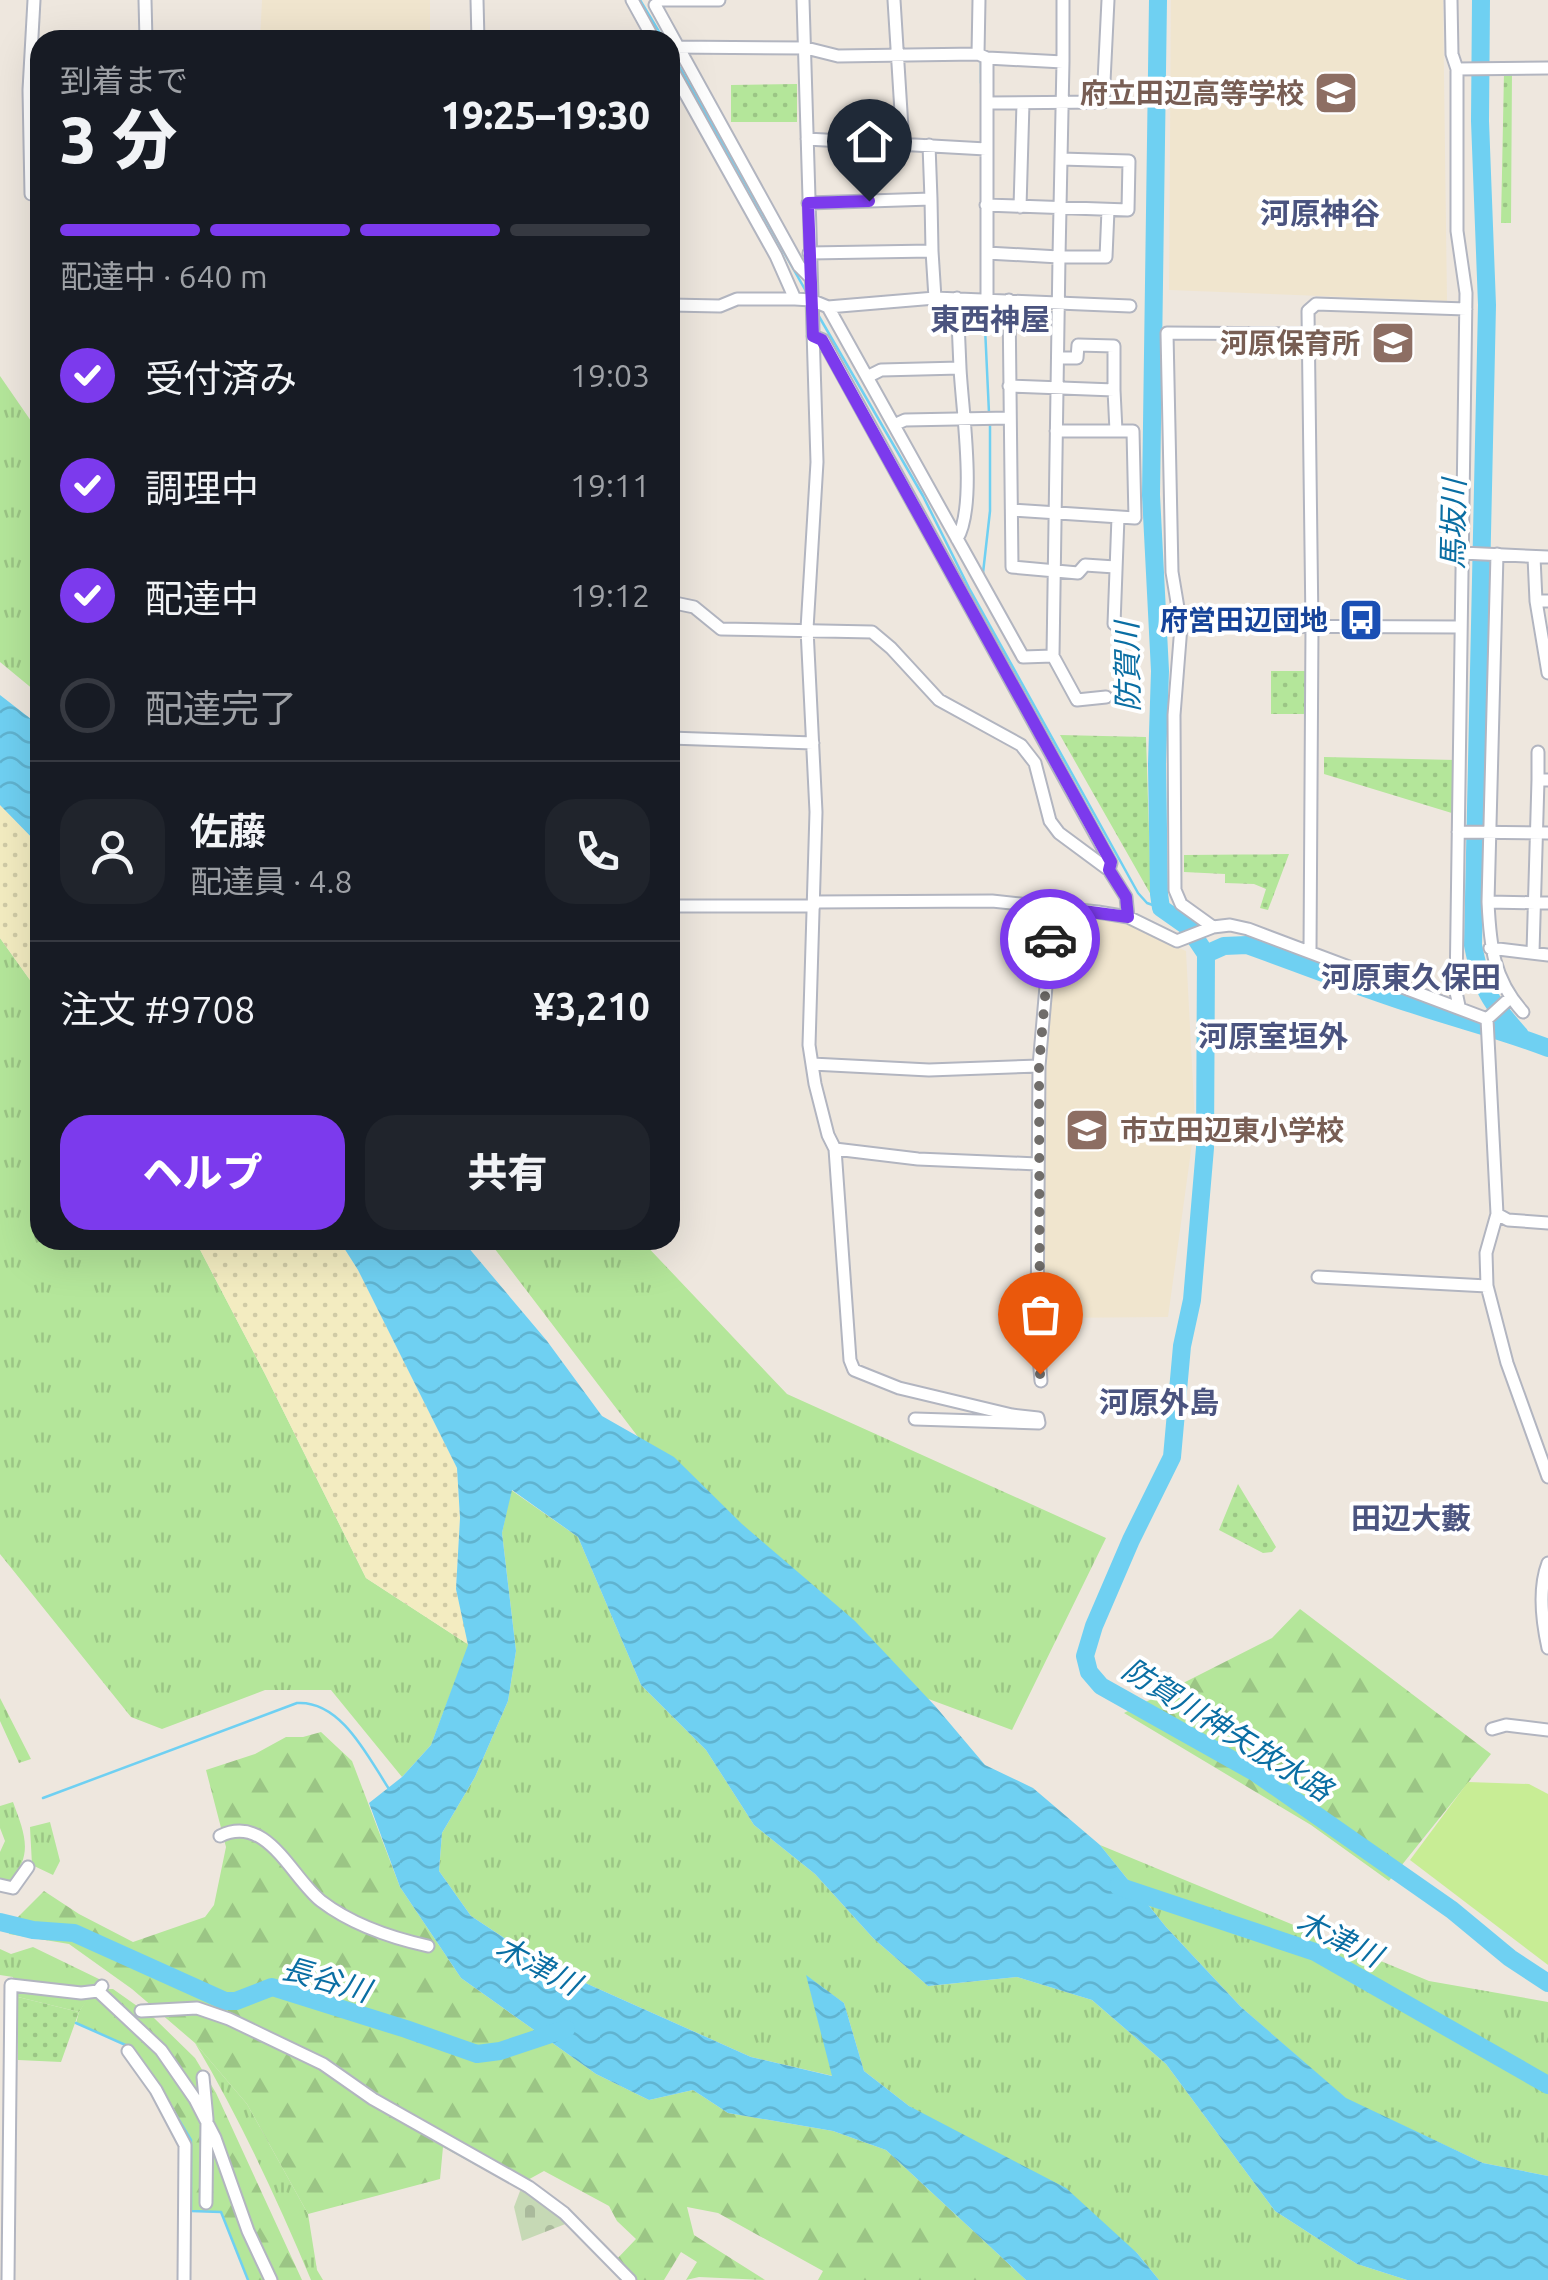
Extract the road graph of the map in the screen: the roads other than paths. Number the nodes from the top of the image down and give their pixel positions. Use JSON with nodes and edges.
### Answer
{"nodes":[{"id":1,"x":34,"y":0,"type":"edge"},
{"id":2,"x":145,"y":0,"type":"edge"},
{"id":3,"x":477,"y":0,"type":"edge"},
{"id":4,"x":632,"y":0,"type":"edge"},
{"id":5,"x":719,"y":0,"type":"edge"},
{"id":6,"x":803,"y":0,"type":"edge"},
{"id":7,"x":894,"y":0,"type":"edge"},
{"id":8,"x":979,"y":0,"type":"edge"},
{"id":9,"x":1063,"y":0,"type":"edge"},
{"id":10,"x":1108,"y":0,"type":"edge"},
{"id":11,"x":1451,"y":0,"type":"edge"},
{"id":12,"x":656,"y":2,"type":"edge"},
{"id":13,"x":34,"y":30,"type":"edge"},
{"id":14,"x":146,"y":30,"type":"edge"},
{"id":15,"x":478,"y":30,"type":"edge"},
{"id":16,"x":648,"y":30,"type":"edge"},
{"id":17,"x":655,"y":30,"type":"edge"},
{"id":18,"x":668,"y":30,"type":"edge"},
{"id":19,"x":680,"y":47,"type":"edge"},
{"id":20,"x":806,"y":48,"type":"junction"},
{"id":21,"x":680,"y":54,"type":"edge"},
{"id":22,"x":896,"y":56,"type":"junction"},
{"id":23,"x":983,"y":56,"type":"junction"},
{"id":24,"x":1063,"y":62,"type":"junction"},
{"id":25,"x":1548,"y":68,"type":"edge"},
{"id":26,"x":1457,"y":69,"type":"junction"},
{"id":27,"x":680,"y":84,"type":"edge"},
{"id":28,"x":1022,"y":103,"type":"junction"},
{"id":29,"x":1062,"y":103,"type":"junction"},
{"id":30,"x":986,"y":104,"type":"junction"},
{"id":31,"x":807,"y":139,"type":"junction"},
{"id":32,"x":903,"y":144,"type":"junction"},
{"id":33,"x":929,"y":146,"type":"junction"},
{"id":34,"x":986,"y":149,"type":"junction"},
{"id":35,"x":1061,"y":160,"type":"junction"},
{"id":36,"x":930,"y":199,"type":"junction"},
{"id":37,"x":808,"y":203,"type":"junction"},
{"id":38,"x":986,"y":205,"type":"junction"},
{"id":39,"x":1020,"y":207,"type":"junction"},
{"id":40,"x":1060,"y":210,"type":"junction"},
{"id":41,"x":1108,"y":210,"type":"junction"},
{"id":42,"x":932,"y":251,"type":"junction"},
{"id":43,"x":809,"y":253,"type":"junction"},
{"id":44,"x":987,"y":253,"type":"junction"},
{"id":45,"x":1059,"y":256,"type":"junction"},
{"id":46,"x":809,"y":276,"type":"junction"},
{"id":47,"x":935,"y":298,"type":"junction"},
{"id":48,"x":957,"y":298,"type":"junction"},
{"id":49,"x":984,"y":298,"type":"junction"},
{"id":50,"x":795,"y":299,"type":"junction"},
{"id":51,"x":811,"y":300,"type":"junction"},
{"id":52,"x":1009,"y":300,"type":"junction"},
{"id":53,"x":1058,"y":302,"type":"junction"},
{"id":54,"x":680,"y":305,"type":"edge"},
{"id":55,"x":828,"y":306,"type":"junction"},
{"id":56,"x":1130,"y":306,"type":"dead end"},
{"id":57,"x":1466,"y":310,"type":"junction"},
{"id":58,"x":1308,"y":334,"type":"junction"},
{"id":59,"x":813,"y":336,"type":"junction"},
{"id":60,"x":1058,"y":358,"type":"junction"},
{"id":61,"x":960,"y":368,"type":"junction"},
{"id":62,"x":867,"y":376,"type":"junction"},
{"id":63,"x":1010,"y":386,"type":"junction"},
{"id":64,"x":1057,"y":388,"type":"junction"},
{"id":65,"x":1114,"y":390,"type":"junction"},
{"id":66,"x":963,"y":418,"type":"junction"},
{"id":67,"x":1010,"y":418,"type":"junction"},
{"id":68,"x":894,"y":425,"type":"junction"},
{"id":69,"x":1056,"y":431,"type":"junction"},
{"id":70,"x":1116,"y":431,"type":"junction"},
{"id":71,"x":1012,"y":510,"type":"junction"},
{"id":72,"x":1054,"y":513,"type":"junction"},
{"id":73,"x":1118,"y":517,"type":"junction"},
{"id":74,"x":956,"y":539,"type":"junction"},
{"id":75,"x":1465,"y":553,"type":"junction"},
{"id":76,"x":1492,"y":554,"type":"junction"},
{"id":77,"x":1534,"y":557,"type":"junction"},
{"id":78,"x":1548,"y":557,"type":"edge"},
{"id":79,"x":1116,"y":567,"type":"junction"},
{"id":80,"x":1052,"y":570,"type":"junction"},
{"id":81,"x":1542,"y":601,"type":"edge"},
{"id":82,"x":680,"y":604,"type":"edge"},
{"id":83,"x":1114,"y":624,"type":"dead end"},
{"id":84,"x":1181,"y":626,"type":"junction"},
{"id":85,"x":1312,"y":626,"type":"junction"},
{"id":86,"x":1461,"y":627,"type":"junction"},
{"id":87,"x":807,"y":630,"type":"junction"},
{"id":88,"x":1053,"y":656,"type":"junction"},
{"id":89,"x":1023,"y":657,"type":"junction"},
{"id":90,"x":998,"y":658,"type":"junction"},
{"id":91,"x":1548,"y":661,"type":"edge"},
{"id":92,"x":1548,"y":673,"type":"edge"},
{"id":93,"x":1106,"y":697,"type":"dead end"},
{"id":94,"x":680,"y":738,"type":"edge"},
{"id":95,"x":813,"y":743,"type":"junction"},
{"id":96,"x":1538,"y":752,"type":"dead end"},
{"id":97,"x":1543,"y":780,"type":"edge"},
{"id":98,"x":1462,"y":832,"type":"junction"},
{"id":99,"x":1485,"y":832,"type":"junction"},
{"id":100,"x":1542,"y":833,"type":"edge"},
{"id":101,"x":1109,"y":870,"type":"junction"},
{"id":102,"x":1488,"y":902,"type":"junction"},
{"id":103,"x":1534,"y":902,"type":"junction"},
{"id":104,"x":1548,"y":903,"type":"edge"},
{"id":105,"x":814,"y":904,"type":"junction"},
{"id":106,"x":680,"y":906,"type":"edge"},
{"id":107,"x":1053,"y":907,"type":"junction"},
{"id":108,"x":1128,"y":917,"type":"junction"},
{"id":109,"x":1208,"y":930,"type":"junction"},
{"id":110,"x":1490,"y":948,"type":"junction"},
{"id":111,"x":1310,"y":952,"type":"junction"},
{"id":112,"x":1533,"y":952,"type":"junction"},
{"id":113,"x":1548,"y":955,"type":"edge"},
{"id":114,"x":1507,"y":1000,"type":"junction"},
{"id":115,"x":1459,"y":1006,"type":"junction"},
{"id":116,"x":1523,"y":1012,"type":"dead end"},
{"id":117,"x":1490,"y":1024,"type":"junction"},
{"id":118,"x":812,"y":1064,"type":"junction"},
{"id":119,"x":1039,"y":1066,"type":"junction"},
{"id":120,"x":835,"y":1148,"type":"junction"},
{"id":121,"x":1037,"y":1164,"type":"junction"},
{"id":122,"x":1497,"y":1214,"type":"junction"},
{"id":123,"x":1548,"y":1223,"type":"edge"},
{"id":124,"x":1318,"y":1277,"type":"dead end"},
{"id":125,"x":1487,"y":1286,"type":"junction"},
{"id":126,"x":1041,"y":1381,"type":"dead end"},
{"id":127,"x":915,"y":1420,"type":"dead end"},
{"id":128,"x":1548,"y":1477,"type":"edge"},
{"id":129,"x":1548,"y":1563,"type":"edge"},
{"id":130,"x":1548,"y":1648,"type":"edge"},
{"id":131,"x":1492,"y":1730,"type":"dead end"},
{"id":132,"x":1548,"y":1730,"type":"edge"},
{"id":133,"x":220,"y":1836,"type":"dead end"},
{"id":134,"x":28,"y":1867,"type":"dead end"},
{"id":135,"x":0,"y":1885,"type":"edge"},
{"id":136,"x":428,"y":1946,"type":"dead end"},
{"id":137,"x":141,"y":2011,"type":"dead end"},
{"id":138,"x":128,"y":2052,"type":"dead end"},
{"id":139,"x":204,"y":2078,"type":"dead end"},
{"id":140,"x":207,"y":2119,"type":"junction"},
{"id":141,"x":206,"y":2204,"type":"dead end"},
{"id":142,"x":8,"y":2280,"type":"edge"},
{"id":143,"x":184,"y":2280,"type":"edge"},
{"id":144,"x":271,"y":2280,"type":"edge"},
{"id":145,"x":630,"y":2280,"type":"edge"}],
"edges":[{"from":1,"to":13,"type":"street"},
{"from":2,"to":14,"type":"street"},
{"from":3,"to":15,"type":"street"},
{"from":4,"to":16,"type":"street"},
{"from":5,"to":12,"type":"street"},
{"from":6,"to":20,"type":"street"},
{"from":7,"to":22,"type":"street"},
{"from":8,"to":23,"type":"street"},
{"from":9,"to":24,"type":"street"},
{"from":10,"to":29,"type":"street"},
{"from":11,"to":26,"type":"street"},
{"from":12,"to":17,"type":"street"},
{"from":12,"to":18,"type":"street"},
{"from":19,"to":20,"type":"street"},
{"from":20,"to":22,"type":"street"},
{"from":20,"to":31,"type":"street"},
{"from":21,"to":46,"type":"street"},
{"from":22,"to":23,"type":"street"},
{"from":22,"to":32,"type":"street"},
{"from":23,"to":24,"type":"street"},
{"from":23,"to":30,"type":"street"},
{"from":24,"to":29,"type":"street"},
{"from":25,"to":26,"type":"street"},
{"from":26,"to":57,"type":"street"},
{"from":27,"to":50,"type":"street"},
{"from":28,"to":29,"type":"street"},
{"from":28,"to":30,"type":"street"},
{"from":28,"to":39,"type":"street"},
{"from":29,"to":35,"type":"street"},
{"from":30,"to":34,"type":"street"},
{"from":31,"to":32,"type":"street"},
{"from":31,"to":37,"type":"street"},
{"from":32,"to":33,"type":"street"},
{"from":33,"to":34,"type":"street"},
{"from":33,"to":36,"type":"street"},
{"from":34,"to":38,"type":"street"},
{"from":35,"to":40,"type":"street"},
{"from":35,"to":41,"type":"street"},
{"from":36,"to":37,"type":"street"},
{"from":36,"to":42,"type":"street"},
{"from":37,"to":43,"type":"street"},
{"from":38,"to":39,"type":"street"},
{"from":38,"to":44,"type":"street"},
{"from":39,"to":40,"type":"street"},
{"from":40,"to":41,"type":"street"},
{"from":40,"to":45,"type":"street"},
{"from":41,"to":45,"type":"street"},
{"from":42,"to":43,"type":"street"},
{"from":42,"to":47,"type":"street"},
{"from":43,"to":46,"type":"street"},
{"from":44,"to":45,"type":"street"},
{"from":44,"to":49,"type":"street"},
{"from":45,"to":53,"type":"street"},
{"from":46,"to":51,"type":"street"},
{"from":47,"to":48,"type":"street"},
{"from":47,"to":55,"type":"street"},
{"from":48,"to":49,"type":"street"},
{"from":48,"to":61,"type":"street"},
{"from":49,"to":52,"type":"street"},
{"from":50,"to":51,"type":"street"},
{"from":50,"to":54,"type":"street"},
{"from":51,"to":55,"type":"street"},
{"from":51,"to":59,"type":"street"},
{"from":52,"to":53,"type":"street"},
{"from":52,"to":63,"type":"street"},
{"from":53,"to":56,"type":"street"},
{"from":53,"to":60,"type":"street"},
{"from":55,"to":62,"type":"street"},
{"from":57,"to":58,"type":"street"},
{"from":57,"to":75,"type":"street"},
{"from":58,"to":84,"type":"street"},
{"from":58,"to":85,"type":"street"},
{"from":59,"to":87,"type":"street"},
{"from":59,"to":90,"type":"street"},
{"from":60,"to":64,"type":"street"},
{"from":60,"to":65,"type":"street"},
{"from":61,"to":62,"type":"street"},
{"from":61,"to":66,"type":"street"},
{"from":62,"to":68,"type":"street"},
{"from":63,"to":64,"type":"street"},
{"from":63,"to":67,"type":"street"},
{"from":64,"to":65,"type":"street"},
{"from":64,"to":69,"type":"street"},
{"from":65,"to":70,"type":"street"},
{"from":66,"to":67,"type":"street"},
{"from":66,"to":68,"type":"street"},
{"from":66,"to":74,"type":"street"},
{"from":67,"to":71,"type":"street"},
{"from":68,"to":74,"type":"street"},
{"from":69,"to":70,"type":"street"},
{"from":69,"to":72,"type":"street"},
{"from":70,"to":73,"type":"street"},
{"from":71,"to":72,"type":"street"},
{"from":71,"to":80,"type":"street"},
{"from":72,"to":73,"type":"street"},
{"from":72,"to":80,"type":"street"},
{"from":73,"to":79,"type":"street"},
{"from":74,"to":89,"type":"street"},
{"from":75,"to":76,"type":"street"},
{"from":75,"to":86,"type":"street"},
{"from":76,"to":77,"type":"street"},
{"from":76,"to":99,"type":"street"},
{"from":77,"to":78,"type":"street"},
{"from":77,"to":81,"type":"street"},
{"from":79,"to":80,"type":"street"},
{"from":79,"to":83,"type":"street"},
{"from":80,"to":88,"type":"street"},
{"from":81,"to":91,"type":"street"},
{"from":82,"to":87,"type":"street"},
{"from":84,"to":85,"type":"street"},
{"from":84,"to":109,"type":"street"},
{"from":85,"to":86,"type":"street"},
{"from":85,"to":111,"type":"street"},
{"from":86,"to":98,"type":"street"},
{"from":87,"to":95,"type":"street"},
{"from":87,"to":101,"type":"street"},
{"from":88,"to":89,"type":"street"},
{"from":88,"to":93,"type":"street"},
{"from":89,"to":90,"type":"street"},
{"from":90,"to":101,"type":"street"},
{"from":91,"to":92,"type":"street"},
{"from":94,"to":95,"type":"street"},
{"from":95,"to":105,"type":"street"},
{"from":96,"to":97,"type":"street"},
{"from":97,"to":100,"type":"street"},
{"from":98,"to":99,"type":"street"},
{"from":98,"to":115,"type":"street"},
{"from":99,"to":100,"type":"street"},
{"from":99,"to":102,"type":"street"},
{"from":100,"to":103,"type":"street"},
{"from":101,"to":108,"type":"street"},
{"from":102,"to":103,"type":"street"},
{"from":102,"to":110,"type":"street"},
{"from":103,"to":104,"type":"street"},
{"from":103,"to":112,"type":"street"},
{"from":105,"to":106,"type":"street"},
{"from":105,"to":107,"type":"street"},
{"from":105,"to":118,"type":"street"},
{"from":107,"to":108,"type":"street"},
{"from":107,"to":119,"type":"street"},
{"from":108,"to":109,"type":"street"},
{"from":109,"to":111,"type":"street"},
{"from":110,"to":112,"type":"street"},
{"from":110,"to":114,"type":"street"},
{"from":111,"to":115,"type":"street"},
{"from":112,"to":113,"type":"street"},
{"from":114,"to":116,"type":"street"},
{"from":114,"to":117,"type":"street"},
{"from":115,"to":117,"type":"street"},
{"from":117,"to":122,"type":"street"},
{"from":118,"to":119,"type":"street"},
{"from":118,"to":120,"type":"street"},
{"from":119,"to":121,"type":"street"},
{"from":120,"to":121,"type":"street"},
{"from":120,"to":127,"type":"street"},
{"from":121,"to":126,"type":"street"},
{"from":122,"to":123,"type":"street"},
{"from":122,"to":125,"type":"street"},
{"from":124,"to":125,"type":"street"},
{"from":125,"to":128,"type":"street"},
{"from":129,"to":130,"type":"street"},
{"from":131,"to":132,"type":"street"},
{"from":133,"to":136,"type":"street"},
{"from":134,"to":135,"type":"street"},
{"from":137,"to":145,"type":"street"},
{"from":138,"to":143,"type":"street"},
{"from":139,"to":140,"type":"street"},
{"from":140,"to":141,"type":"street"},
{"from":140,"to":142,"type":"street"},
{"from":140,"to":144,"type":"street"}]}
